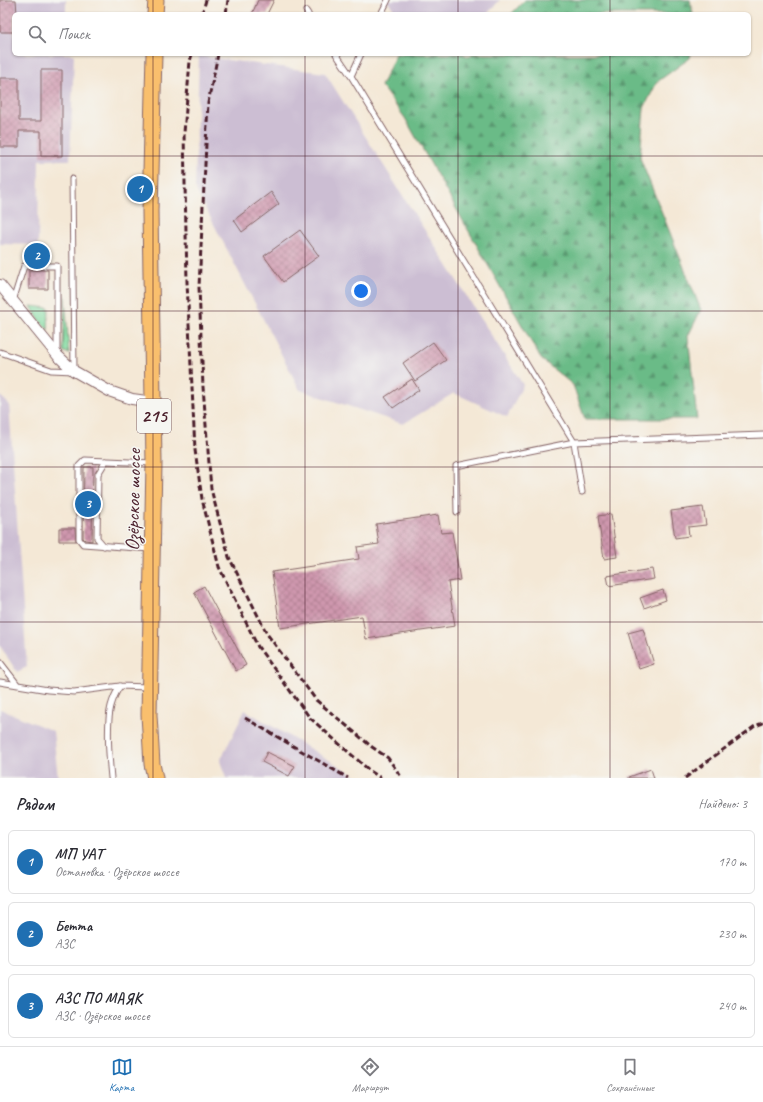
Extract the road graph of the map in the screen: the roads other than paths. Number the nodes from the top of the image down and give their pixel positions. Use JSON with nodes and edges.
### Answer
{"nodes":[{"id":1,"x":156,"y":0,"type":"edge"},
{"id":2,"x":388,"y":0,"type":"edge"},
{"id":3,"x":155,"y":12,"type":"edge"},
{"id":4,"x":382,"y":12,"type":"edge"},
{"id":5,"x":154,"y":56,"type":"edge"},
{"id":6,"x":337,"y":56,"type":"edge"},
{"id":7,"x":361,"y":56,"type":"edge"},
{"id":8,"x":351,"y":76,"type":"junction"},
{"id":9,"x":72,"y":179,"type":"dead end"},
{"id":10,"x":0,"y":285,"type":"edge"},
{"id":11,"x":13,"y":301,"type":"junction"},
{"id":12,"x":0,"y":352,"type":"edge"},
{"id":13,"x":58,"y":356,"type":"junction"},
{"id":14,"x":74,"y":371,"type":"junction"},
{"id":15,"x":154,"y":402,"type":"junction"},
{"id":16,"x":763,"y":435,"type":"edge"},
{"id":17,"x":574,"y":442,"type":"junction"},
{"id":18,"x":106,"y":461,"type":"junction"},
{"id":19,"x":154,"y":463,"type":"junction"},
{"id":20,"x":582,"y":492,"type":"dead end"},
{"id":21,"x":457,"y":512,"type":"dead end"},
{"id":22,"x":104,"y":546,"type":"junction"},
{"id":23,"x":153,"y":549,"type":"junction"},
{"id":24,"x":0,"y":662,"type":"edge"},
{"id":25,"x":0,"y":682,"type":"edge"},
{"id":26,"x":17,"y":684,"type":"junction"},
{"id":27,"x":120,"y":686,"type":"junction"},
{"id":28,"x":149,"y":687,"type":"junction"},
{"id":29,"x":111,"y":778,"type":"edge"},
{"id":30,"x":155,"y":778,"type":"edge"}],
"edges":[{"from":1,"to":3,"type":"main road"},
{"from":2,"to":4,"type":"lane"},
{"from":5,"to":15,"type":"main road","name":"Озёрское шоссе","number":"215"},
{"from":6,"to":8,"type":"lane"},
{"from":7,"to":8,"type":"lane"},
{"from":8,"to":17,"type":"lane"},
{"from":9,"to":14,"type":"lane"},
{"from":10,"to":11,"type":"street"},
{"from":11,"to":13,"type":"street"},
{"from":11,"to":13,"type":"lane"},
{"from":12,"to":14,"type":"lane"},
{"from":13,"to":14,"type":"street"},
{"from":14,"to":15,"type":"street"},
{"from":15,"to":19,"type":"main road","name":"Озёрское шоссе","number":"215"},
{"from":16,"to":17,"type":"lane"},
{"from":17,"to":20,"type":"lane"},
{"from":17,"to":21,"type":"lane"},
{"from":18,"to":19,"type":"lane"},
{"from":18,"to":22,"type":"lane"},
{"from":18,"to":22,"type":"lane"},
{"from":19,"to":23,"type":"main road","name":"Озёрское шоссе","number":"215"},
{"from":22,"to":23,"type":"lane"},
{"from":23,"to":28,"type":"main road","name":"Озёрское шоссе","number":"215"},
{"from":24,"to":26,"type":"lane"},
{"from":25,"to":26,"type":"lane"},
{"from":26,"to":27,"type":"lane"},
{"from":27,"to":28,"type":"lane"},
{"from":27,"to":29,"type":"lane"},
{"from":28,"to":30,"type":"main road","name":"Озёрское шоссе","number":"215"}]}
